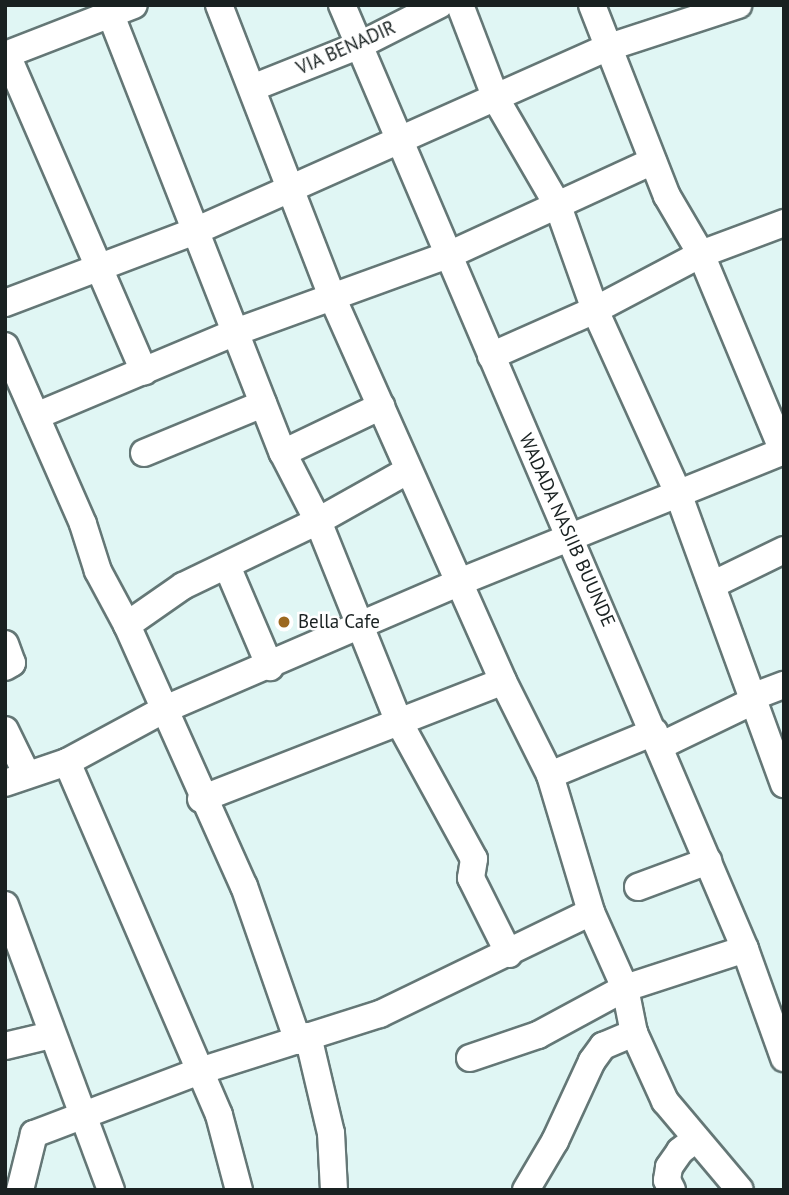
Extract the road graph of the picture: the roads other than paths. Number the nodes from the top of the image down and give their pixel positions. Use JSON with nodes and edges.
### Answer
{"nodes":[{"id":1,"x":219,"y":5,"type":"edge"},
{"id":2,"x":342,"y":5,"type":"edge"},
{"id":3,"x":439,"y":5,"type":"edge"},
{"id":4,"x":460,"y":5,"type":"edge"},
{"id":5,"x":592,"y":5,"type":"edge"},
{"id":6,"x":738,"y":5,"type":"edge"},
{"id":7,"x":118,"y":8,"type":"edge"},
{"id":8,"x":360,"y":45,"type":"junction"},
{"id":9,"x":609,"y":47,"type":"junction"},
{"id":10,"x":6,"y":55,"type":"edge"},
{"id":11,"x":252,"y":88,"type":"junction"},
{"id":12,"x":496,"y":99,"type":"junction"},
{"id":13,"x":402,"y":141,"type":"junction"},
{"id":14,"x":653,"y":162,"type":"junction"},
{"id":15,"x":289,"y":191,"type":"junction"},
{"id":16,"x":558,"y":206,"type":"junction"},
{"id":17,"x":784,"y":223,"type":"edge"},
{"id":18,"x":193,"y":232,"type":"junction"},
{"id":19,"x":451,"y":254,"type":"junction"},
{"id":20,"x":701,"y":254,"type":"junction"},
{"id":21,"x":99,"y":268,"type":"junction"},
{"id":22,"x":332,"y":299,"type":"junction"},
{"id":23,"x":5,"y":303,"type":"edge"},
{"id":24,"x":595,"y":310,"type":"junction"},
{"id":25,"x":239,"y":331,"type":"junction"},
{"id":26,"x":5,"y":345,"type":"edge"},
{"id":27,"x":491,"y":356,"type":"junction"},
{"id":28,"x":144,"y":372,"type":"junction"},
{"id":29,"x":263,"y":404,"type":"junction"},
{"id":30,"x":381,"y":405,"type":"junction"},
{"id":31,"x":36,"y":416,"type":"junction"},
{"id":32,"x":784,"y":451,"type":"edge"},
{"id":33,"x":144,"y":453,"type":"dead end"},
{"id":34,"x":283,"y":453,"type":"junction"},
{"id":35,"x":407,"y":471,"type":"junction"},
{"id":36,"x":678,"y":493,"type":"junction"},
{"id":37,"x":318,"y":521,"type":"junction"},
{"id":38,"x":572,"y":538,"type":"junction"},
{"id":39,"x":784,"y":550,"type":"edge"},
{"id":40,"x":227,"y":566,"type":"junction"},
{"id":41,"x":462,"y":581,"type":"junction"},
{"id":42,"x":714,"y":584,"type":"junction"},
{"id":43,"x":127,"y":625,"type":"junction"},
{"id":44,"x":360,"y":627,"type":"junction"},
{"id":45,"x":5,"y":645,"type":"edge"},
{"id":46,"x":5,"y":667,"type":"edge"},
{"id":47,"x":270,"y":667,"type":"junction"},
{"id":48,"x":503,"y":681,"type":"junction"},
{"id":49,"x":784,"y":685,"type":"edge"},
{"id":50,"x":753,"y":699,"type":"junction"},
{"id":51,"x":163,"y":710,"type":"junction"},
{"id":52,"x":399,"y":722,"type":"junction"},
{"id":53,"x":5,"y":730,"type":"edge"},
{"id":54,"x":657,"y":739,"type":"junction"},
{"id":55,"x":67,"y":762,"type":"junction"},
{"id":56,"x":550,"y":775,"type":"junction"},
{"id":57,"x":16,"y":779,"type":"edge"},
{"id":58,"x":784,"y":784,"type":"edge"},
{"id":59,"x":201,"y":799,"type":"junction"},
{"id":60,"x":708,"y":861,"type":"junction"},
{"id":61,"x":638,"y":887,"type":"dead end"},
{"id":62,"x":5,"y":905,"type":"edge"},
{"id":63,"x":591,"y":912,"type":"junction"},
{"id":64,"x":745,"y":949,"type":"junction"},
{"id":65,"x":509,"y":954,"type":"junction"},
{"id":66,"x":625,"y":989,"type":"junction"},
{"id":67,"x":634,"y":1033,"type":"junction"},
{"id":68,"x":51,"y":1035,"type":"junction"},
{"id":69,"x":303,"y":1039,"type":"junction"},
{"id":70,"x":5,"y":1046,"type":"edge"},
{"id":71,"x":470,"y":1058,"type":"dead end"},
{"id":72,"x":784,"y":1058,"type":"edge"},
{"id":73,"x":200,"y":1071,"type":"junction"},
{"id":74,"x":83,"y":1115,"type":"junction"},
{"id":75,"x":696,"y":1139,"type":"junction"},
{"id":76,"x":20,"y":1190,"type":"edge"},
{"id":77,"x":111,"y":1190,"type":"edge"},
{"id":78,"x":239,"y":1190,"type":"edge"},
{"id":79,"x":334,"y":1190,"type":"edge"},
{"id":80,"x":526,"y":1190,"type":"edge"},
{"id":81,"x":673,"y":1190,"type":"edge"},
{"id":82,"x":740,"y":1190,"type":"edge"}],
"edges":[{"from":1,"to":11,"type":"street"},
{"from":2,"to":8,"type":"street","name":"WADADA NASIIB BUUNDE"},
{"from":3,"to":8,"type":"street","name":"VIA BENADIR"},
{"from":4,"to":12,"type":"street"},
{"from":5,"to":9,"type":"street"},
{"from":6,"to":9,"type":"street"},
{"from":7,"to":10,"type":"street"},
{"from":7,"to":18,"type":"street"},
{"from":8,"to":11,"type":"street","name":"VIA BENADIR"},
{"from":8,"to":13,"type":"street","name":"WADADA NASIIB BUUNDE"},
{"from":9,"to":12,"type":"street"},
{"from":9,"to":14,"type":"street"},
{"from":10,"to":21,"type":"street"},
{"from":11,"to":15,"type":"street"},
{"from":12,"to":13,"type":"street"},
{"from":12,"to":16,"type":"street"},
{"from":13,"to":15,"type":"street"},
{"from":13,"to":19,"type":"street","name":"WADADA NASIIB BUUNDE"},
{"from":14,"to":16,"type":"street"},
{"from":14,"to":20,"type":"street"},
{"from":15,"to":18,"type":"street"},
{"from":15,"to":22,"type":"street"},
{"from":16,"to":19,"type":"street"},
{"from":16,"to":24,"type":"street"},
{"from":17,"to":20,"type":"street"},
{"from":18,"to":21,"type":"street"},
{"from":18,"to":25,"type":"street"},
{"from":19,"to":22,"type":"street"},
{"from":19,"to":27,"type":"street","name":"WADADA NASIIB BUUNDE"},
{"from":20,"to":24,"type":"street"},
{"from":20,"to":32,"type":"street"},
{"from":21,"to":23,"type":"street"},
{"from":21,"to":28,"type":"street"},
{"from":22,"to":25,"type":"street"},
{"from":22,"to":30,"type":"street"},
{"from":24,"to":27,"type":"street"},
{"from":24,"to":36,"type":"street"},
{"from":25,"to":28,"type":"street"},
{"from":25,"to":29,"type":"street"},
{"from":26,"to":31,"type":"street"},
{"from":27,"to":38,"type":"street","name":"WADADA NASIIB BUUNDE"},
{"from":28,"to":31,"type":"street"},
{"from":29,"to":33,"type":"street"},
{"from":29,"to":34,"type":"street"},
{"from":30,"to":34,"type":"street"},
{"from":30,"to":35,"type":"street"},
{"from":31,"to":43,"type":"street"},
{"from":32,"to":36,"type":"street"},
{"from":34,"to":37,"type":"street"},
{"from":35,"to":37,"type":"street"},
{"from":35,"to":41,"type":"street"},
{"from":36,"to":38,"type":"street"},
{"from":36,"to":42,"type":"street"},
{"from":37,"to":40,"type":"street"},
{"from":37,"to":44,"type":"street"},
{"from":38,"to":41,"type":"street"},
{"from":38,"to":54,"type":"street","name":"WADADA NASIIB BUUNDE"},
{"from":39,"to":42,"type":"street"},
{"from":40,"to":43,"type":"street"},
{"from":40,"to":47,"type":"street"},
{"from":41,"to":44,"type":"street"},
{"from":41,"to":48,"type":"street"},
{"from":42,"to":50,"type":"street"},
{"from":43,"to":51,"type":"street"},
{"from":44,"to":47,"type":"street"},
{"from":44,"to":52,"type":"street"},
{"from":45,"to":46,"type":"street"},
{"from":47,"to":51,"type":"street"},
{"from":48,"to":52,"type":"street"},
{"from":48,"to":56,"type":"street"},
{"from":49,"to":50,"type":"street"},
{"from":50,"to":54,"type":"street"},
{"from":50,"to":58,"type":"street"},
{"from":51,"to":55,"type":"street"},
{"from":51,"to":59,"type":"street"},
{"from":52,"to":59,"type":"street"},
{"from":52,"to":65,"type":"street"},
{"from":53,"to":57,"type":"street"},
{"from":54,"to":56,"type":"street"},
{"from":54,"to":60,"type":"street","name":"WADADA NASIIB BUUNDE"},
{"from":55,"to":57,"type":"street"},
{"from":55,"to":73,"type":"street"},
{"from":56,"to":63,"type":"street"},
{"from":59,"to":69,"type":"street"},
{"from":60,"to":61,"type":"street"},
{"from":60,"to":64,"type":"street","name":"WADADA NASIIB BUUNDE"},
{"from":62,"to":68,"type":"street"},
{"from":63,"to":65,"type":"street"},
{"from":63,"to":66,"type":"street"},
{"from":64,"to":66,"type":"street"},
{"from":64,"to":72,"type":"street","name":"WADADA NASIIB BUUNDE"},
{"from":65,"to":69,"type":"street"},
{"from":66,"to":67,"type":"street"},
{"from":66,"to":71,"type":"street"},
{"from":67,"to":75,"type":"street"},
{"from":67,"to":80,"type":"street"},
{"from":68,"to":70,"type":"street"},
{"from":68,"to":74,"type":"street"},
{"from":69,"to":73,"type":"street"},
{"from":69,"to":79,"type":"street"},
{"from":73,"to":74,"type":"street"},
{"from":73,"to":78,"type":"street"},
{"from":74,"to":76,"type":"street"},
{"from":74,"to":77,"type":"street"},
{"from":75,"to":81,"type":"street"},
{"from":75,"to":82,"type":"street"}]}
